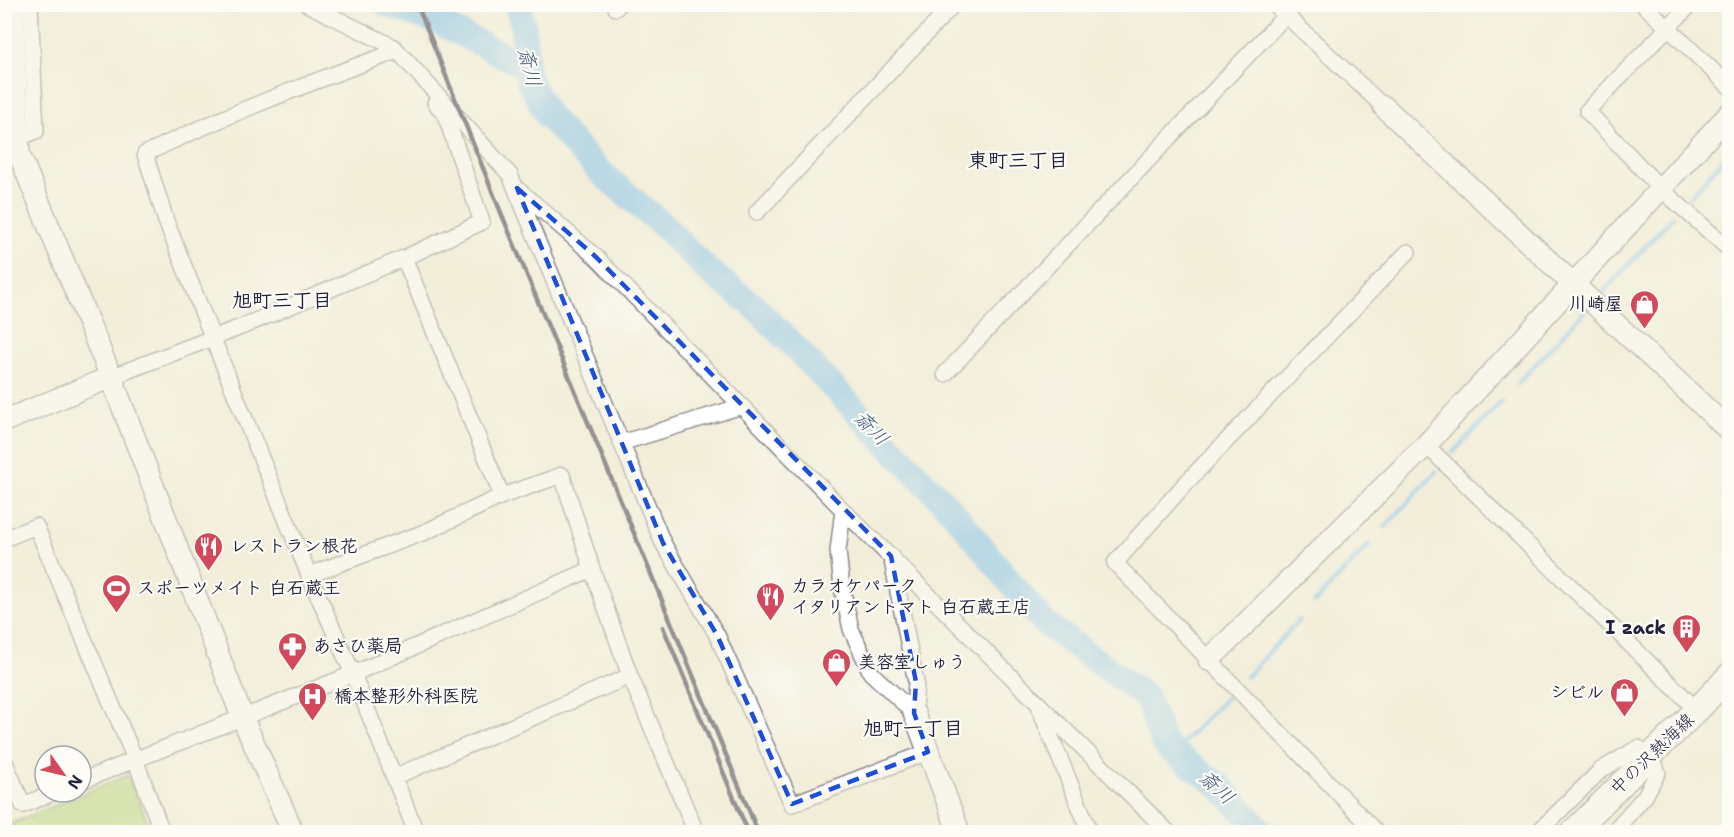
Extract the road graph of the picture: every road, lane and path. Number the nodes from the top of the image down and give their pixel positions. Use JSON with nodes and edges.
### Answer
{"nodes":[{"id":1,"x":12,"y":4,"type":"edge"},
{"id":2,"x":30,"y":4,"type":"edge"},
{"id":3,"x":307,"y":4,"type":"edge"},
{"id":4,"x":954,"y":4,"type":"edge"},
{"id":5,"x":1274,"y":4,"type":"edge"},
{"id":6,"x":1643,"y":4,"type":"edge"},
{"id":7,"x":1691,"y":4,"type":"edge"},
{"id":8,"x":1286,"y":16,"type":"junction"},
{"id":9,"x":1668,"y":30,"type":"junction"},
{"id":10,"x":393,"y":50,"type":"junction"},
{"id":11,"x":1730,"y":87,"type":"edge"},
{"id":12,"x":1384,"y":107,"type":"joint"},
{"id":13,"x":1730,"y":113,"type":"edge"},
{"id":14,"x":11,"y":143,"type":"edge"},
{"id":15,"x":517,"y":188,"type":"junction"},
{"id":16,"x":1661,"y":189,"type":"junction"},
{"id":17,"x":757,"y":212,"type":"dead end"},
{"id":18,"x":1730,"y":250,"type":"edge"},
{"id":19,"x":1408,"y":252,"type":"dead end"},
{"id":20,"x":404,"y":258,"type":"junction"},
{"id":21,"x":1575,"y":284,"type":"junction"},
{"id":22,"x":213,"y":337,"type":"junction"},
{"id":23,"x":945,"y":374,"type":"dead end"},
{"id":24,"x":111,"y":377,"type":"junction"},
{"id":25,"x":742,"y":406,"type":"junction"},
{"id":26,"x":4,"y":421,"type":"edge"},
{"id":27,"x":1730,"y":431,"type":"edge"},
{"id":28,"x":621,"y":443,"type":"junction"},
{"id":29,"x":1426,"y":445,"type":"junction"},
{"id":30,"x":502,"y":496,"type":"junction"},
{"id":31,"x":843,"y":510,"type":"junction"},
{"id":32,"x":4,"y":539,"type":"edge"},
{"id":33,"x":891,"y":556,"type":"junction"},
{"id":34,"x":592,"y":569,"type":"junction"},
{"id":35,"x":309,"y":576,"type":"junction"},
{"id":36,"x":1209,"y":660,"type":"junction"},
{"id":37,"x":353,"y":674,"type":"junction"},
{"id":38,"x":1730,"y":675,"type":"edge"},
{"id":39,"x":630,"y":676,"type":"junction"},
{"id":40,"x":1038,"y":705,"type":"junction"},
{"id":41,"x":1697,"y":710,"type":"junction"},
{"id":42,"x":914,"y":713,"type":"junction"},
{"id":43,"x":243,"y":719,"type":"junction"},
{"id":44,"x":928,"y":752,"type":"junction"},
{"id":45,"x":1651,"y":756,"type":"junction"},
{"id":46,"x":135,"y":759,"type":"junction"},
{"id":47,"x":4,"y":760,"type":"edge"},
{"id":48,"x":93,"y":776,"type":"edge"},
{"id":49,"x":394,"y":777,"type":"junction"},
{"id":50,"x":33,"y":801,"type":"edge"},
{"id":51,"x":1619,"y":831,"type":"edge"},
{"id":52,"x":162,"y":832,"type":"edge"},
{"id":53,"x":293,"y":832,"type":"edge"},
{"id":54,"x":416,"y":832,"type":"edge"},
{"id":55,"x":696,"y":832,"type":"edge"},
{"id":56,"x":959,"y":832,"type":"edge"},
{"id":57,"x":1090,"y":832,"type":"edge"},
{"id":58,"x":1168,"y":832,"type":"edge"},
{"id":59,"x":1376,"y":832,"type":"edge"},
{"id":60,"x":1538,"y":832,"type":"edge"},
{"id":61,"x":1573,"y":832,"type":"edge"}],
"edges":[{"from":1,"to":14,"type":"street"},
{"from":2,"to":14,"type":"street"},
{"from":3,"to":10,"type":"street"},
{"from":4,"to":17,"type":"street"},
{"from":5,"to":8,"type":"street"},
{"from":6,"to":9,"type":"street"},
{"from":7,"to":9,"type":"street"},
{"from":8,"to":12,"type":"street"},
{"from":8,"to":23,"type":"street"},
{"from":9,"to":11,"type":"street"},
{"from":9,"to":16,"type":"street"},
{"from":10,"to":15,"type":"street"},
{"from":10,"to":20,"type":"street"},
{"from":10,"to":22,"type":"street"},
{"from":12,"to":21,"type":"street"},
{"from":13,"to":16,"type":"street"},
{"from":14,"to":24,"type":"street"},
{"from":15,"to":25,"type":"street"},
{"from":15,"to":28,"type":"street"},
{"from":16,"to":18,"type":"street"},
{"from":16,"to":21,"type":"street"},
{"from":19,"to":36,"type":"street"},
{"from":20,"to":22,"type":"street"},
{"from":20,"to":30,"type":"street"},
{"from":21,"to":27,"type":"street"},
{"from":21,"to":29,"type":"street"},
{"from":22,"to":24,"type":"street"},
{"from":22,"to":35,"type":"street"},
{"from":24,"to":26,"type":"street"},
{"from":24,"to":43,"type":"street"},
{"from":25,"to":28,"type":"street"},
{"from":25,"to":31,"type":"street"},
{"from":28,"to":44,"type":"street"},
{"from":29,"to":36,"type":"street"},
{"from":29,"to":41,"type":"street"},
{"from":30,"to":34,"type":"street"},
{"from":30,"to":35,"type":"street"},
{"from":31,"to":33,"type":"street"},
{"from":31,"to":42,"type":"street"},
{"from":32,"to":46,"type":"street"},
{"from":33,"to":40,"type":"street"},
{"from":33,"to":42,"type":"street"},
{"from":34,"to":37,"type":"street"},
{"from":34,"to":39,"type":"street"},
{"from":35,"to":37,"type":"street"},
{"from":36,"to":59,"type":"street"},
{"from":37,"to":43,"type":"street"},
{"from":37,"to":49,"type":"street"},
{"from":38,"to":41,"type":"main road","name":"中の沢熱海線"},
{"from":39,"to":49,"type":"street"},
{"from":39,"to":55,"type":"street"},
{"from":40,"to":57,"type":"street"},
{"from":40,"to":58,"type":"street"},
{"from":41,"to":45,"type":"main road","name":"中の沢熱海線"},
{"from":42,"to":44,"type":"street"},
{"from":43,"to":46,"type":"street"},
{"from":43,"to":53,"type":"street"},
{"from":44,"to":56,"type":"street"},
{"from":45,"to":51,"type":"street"},
{"from":45,"to":60,"type":"street"},
{"from":45,"to":61,"type":"main road","name":"中の沢熱海線"},
{"from":46,"to":48,"type":"street"},
{"from":46,"to":52,"type":"street"},
{"from":47,"to":50,"type":"street"},
{"from":49,"to":54,"type":"street"}]}
